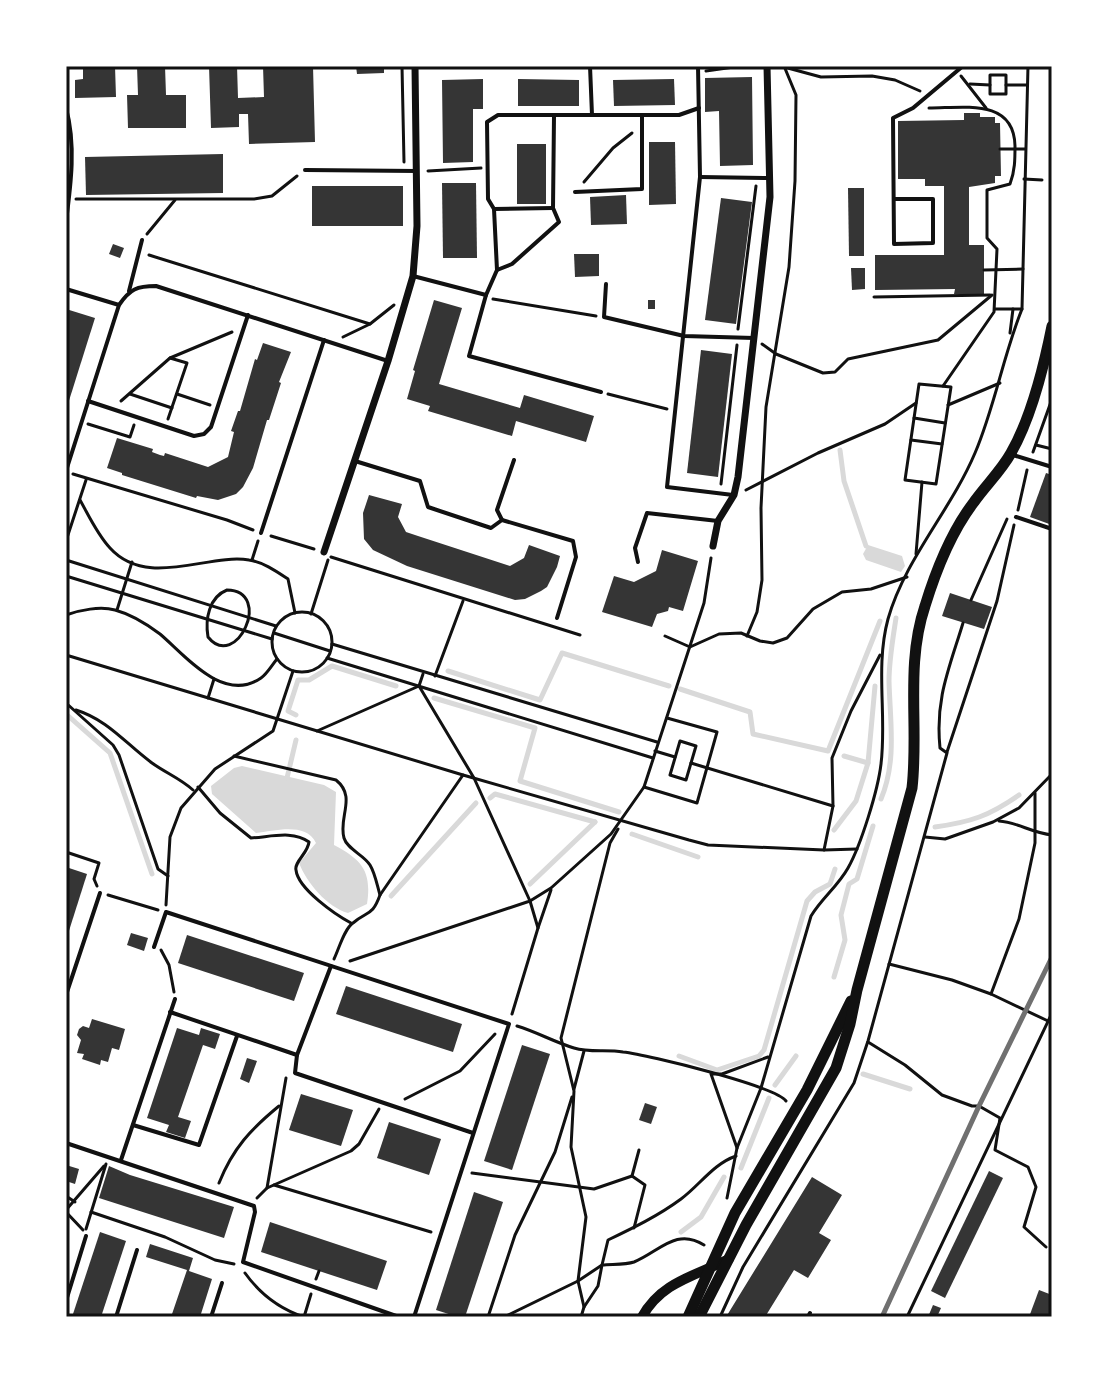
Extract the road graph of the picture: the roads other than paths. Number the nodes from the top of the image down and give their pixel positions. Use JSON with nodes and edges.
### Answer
{"nodes":[{"id":1,"x":415,"y":66,"type":"edge"},
{"id":2,"x":590,"y":66,"type":"edge"},
{"id":3,"x":767,"y":66,"type":"edge"},
{"id":4,"x":964,"y":66,"type":"edge"},
{"id":5,"x":698,"y":69,"type":"edge"},
{"id":6,"x":66,"y":108,"type":"edge"},
{"id":7,"x":699,"y":108,"type":"junction"},
{"id":8,"x":592,"y":115,"type":"junction"},
{"id":9,"x":642,"y":115,"type":"junction"},
{"id":10,"x":554,"y":116,"type":"junction"},
{"id":11,"x":305,"y":170,"type":"road end"},
{"id":12,"x":417,"y":171,"type":"junction"},
{"id":13,"x":700,"y":177,"type":"junction"},
{"id":14,"x":770,"y":178,"type":"junction"},
{"id":15,"x":575,"y":192,"type":"road end"},
{"id":16,"x":894,"y":199,"type":"junction"},
{"id":17,"x":553,"y":208,"type":"junction"},
{"id":18,"x":494,"y":209,"type":"junction"},
{"id":19,"x":66,"y":214,"type":"edge"},
{"id":20,"x":66,"y":221,"type":"edge"},
{"id":21,"x":142,"y":240,"type":"road end"},
{"id":22,"x":497,"y":270,"type":"junction"},
{"id":23,"x":413,"y":276,"type":"junction"},
{"id":24,"x":606,"y":284,"type":"dead end"},
{"id":25,"x":66,"y":289,"type":"edge"},
{"id":26,"x":129,"y":291,"type":"junction"},
{"id":27,"x":486,"y":295,"type":"junction"},
{"id":28,"x":119,"y":305,"type":"junction"},
{"id":29,"x":248,"y":315,"type":"junction"},
{"id":30,"x":1052,"y":326,"type":"edge"},
{"id":31,"x":684,"y":336,"type":"junction"},
{"id":32,"x":755,"y":338,"type":"junction"},
{"id":33,"x":324,"y":340,"type":"junction"},
{"id":34,"x":388,"y":361,"type":"junction"},
{"id":35,"x":601,"y":392,"type":"road end"},
{"id":36,"x":88,"y":401,"type":"junction"},
{"id":37,"x":1010,"y":455,"type":"junction"},
{"id":38,"x":353,"y":460,"type":"junction"},
{"id":39,"x":514,"y":460,"type":"dead end"},
{"id":40,"x":1052,"y":467,"type":"edge"},
{"id":41,"x":66,"y":471,"type":"edge"},
{"id":42,"x":734,"y":495,"type":"junction"},
{"id":43,"x":1016,"y":517,"type":"road end"},
{"id":44,"x":502,"y":520,"type":"junction"},
{"id":45,"x":718,"y":521,"type":"junction"},
{"id":46,"x":1052,"y":529,"type":"edge"},
{"id":47,"x":261,"y":533,"type":"road end"},
{"id":48,"x":713,"y":546,"type":"road end"},
{"id":49,"x":326,"y":554,"type":"road end"},
{"id":50,"x":638,"y":562,"type":"dead end"},
{"id":51,"x":557,"y":618,"type":"dead end"},
{"id":52,"x":100,"y":893,"type":"road end"},
{"id":53,"x":155,"y":946,"type":"road end"},
{"id":54,"x":332,"y":966,"type":"junction"},
{"id":55,"x":66,"y":972,"type":"edge"},
{"id":56,"x":73,"y":974,"type":"junction"},
{"id":57,"x":857,"y":990,"type":"junction"},
{"id":58,"x":66,"y":995,"type":"edge"},
{"id":59,"x":175,"y":999,"type":"road end"},
{"id":60,"x":170,"y":1012,"type":"junction"},
{"id":61,"x":237,"y":1036,"type":"junction"},
{"id":62,"x":297,"y":1055,"type":"junction"},
{"id":63,"x":133,"y":1125,"type":"junction"},
{"id":64,"x":473,"y":1133,"type":"junction"},
{"id":65,"x":66,"y":1143,"type":"edge"},
{"id":66,"x":121,"y":1161,"type":"junction"},
{"id":67,"x":86,"y":1234,"type":"road end"},
{"id":68,"x":137,"y":1250,"type":"dead end"},
{"id":69,"x":716,"y":1252,"type":"junction"},
{"id":70,"x":729,"y":1259,"type":"junction"},
{"id":71,"x":706,"y":1273,"type":"junction"},
{"id":72,"x":689,"y":1276,"type":"junction"},
{"id":73,"x":222,"y":1283,"type":"road end"},
{"id":74,"x":708,"y":1299,"type":"junction"},
{"id":75,"x":66,"y":1301,"type":"edge"},
{"id":76,"x":116,"y":1317,"type":"edge"},
{"id":77,"x":211,"y":1317,"type":"edge"},
{"id":78,"x":399,"y":1317,"type":"edge"},
{"id":79,"x":414,"y":1317,"type":"edge"},
{"id":80,"x":642,"y":1317,"type":"edge"},
{"id":81,"x":688,"y":1317,"type":"edge"},
{"id":82,"x":699,"y":1317,"type":"edge"}],
"edges":[{"from":1,"to":12,"type":"street"},
{"from":2,"to":8,"type":"lane"},
{"from":3,"to":14,"type":"street"},
{"from":4,"to":16,"type":"lane"},
{"from":5,"to":7,"type":"lane"},
{"from":6,"to":19,"type":"lane"},
{"from":7,"to":9,"type":"lane"},
{"from":7,"to":13,"type":"lane"},
{"from":8,"to":9,"type":"lane"},
{"from":8,"to":10,"type":"lane"},
{"from":9,"to":15,"type":"lane"},
{"from":10,"to":17,"type":"lane"},
{"from":10,"to":18,"type":"lane"},
{"from":11,"to":12,"type":"lane"},
{"from":12,"to":23,"type":"street"},
{"from":13,"to":14,"type":"lane"},
{"from":13,"to":31,"type":"lane"},
{"from":14,"to":32,"type":"street"},
{"from":16,"to":16,"type":"lane"},
{"from":17,"to":18,"type":"lane"},
{"from":17,"to":22,"type":"lane"},
{"from":18,"to":22,"type":"lane"},
{"from":19,"to":20,"type":"lane"},
{"from":21,"to":26,"type":"lane"},
{"from":22,"to":27,"type":"lane"},
{"from":23,"to":27,"type":"lane"},
{"from":23,"to":34,"type":"street"},
{"from":24,"to":31,"type":"lane"},
{"from":25,"to":28,"type":"lane"},
{"from":26,"to":28,"type":"lane"},
{"from":26,"to":29,"type":"lane"},
{"from":27,"to":35,"type":"lane"},
{"from":28,"to":36,"type":"lane"},
{"from":29,"to":33,"type":"lane"},
{"from":29,"to":36,"type":"lane"},
{"from":30,"to":37,"type":"main road"},
{"from":31,"to":32,"type":"lane"},
{"from":31,"to":42,"type":"lane"},
{"from":32,"to":42,"type":"street"},
{"from":33,"to":34,"type":"lane"},
{"from":33,"to":47,"type":"lane"},
{"from":34,"to":38,"type":"street"},
{"from":36,"to":41,"type":"lane"},
{"from":37,"to":40,"type":"lane"},
{"from":37,"to":57,"type":"main road"},
{"from":38,"to":44,"type":"lane"},
{"from":38,"to":49,"type":"street"},
{"from":39,"to":44,"type":"lane"},
{"from":42,"to":45,"type":"street"},
{"from":43,"to":46,"type":"lane"},
{"from":44,"to":51,"type":"lane"},
{"from":45,"to":48,"type":"street"},
{"from":45,"to":50,"type":"lane"},
{"from":52,"to":56,"type":"lane"},
{"from":53,"to":54,"type":"lane"},
{"from":54,"to":62,"type":"lane"},
{"from":54,"to":64,"type":"lane"},
{"from":55,"to":56,"type":"lane"},
{"from":56,"to":58,"type":"lane"},
{"from":57,"to":69,"type":"main road"},
{"from":57,"to":70,"type":"main road"},
{"from":59,"to":60,"type":"lane"},
{"from":60,"to":61,"type":"lane"},
{"from":60,"to":63,"type":"lane"},
{"from":61,"to":62,"type":"lane"},
{"from":61,"to":63,"type":"lane"},
{"from":62,"to":64,"type":"lane"},
{"from":63,"to":66,"type":"lane"},
{"from":64,"to":79,"type":"lane"},
{"from":65,"to":66,"type":"lane"},
{"from":66,"to":78,"type":"lane"},
{"from":67,"to":75,"type":"lane"},
{"from":68,"to":76,"type":"lane"},
{"from":69,"to":71,"type":"main road"},
{"from":69,"to":72,"type":"main road"},
{"from":70,"to":71,"type":"main road"},
{"from":70,"to":74,"type":"main road"},
{"from":71,"to":72,"type":"main road"},
{"from":71,"to":74,"type":"main road"},
{"from":71,"to":81,"type":"main road"},
{"from":72,"to":80,"type":"main road"},
{"from":73,"to":77,"type":"lane"},
{"from":74,"to":82,"type":"main road"}]}
